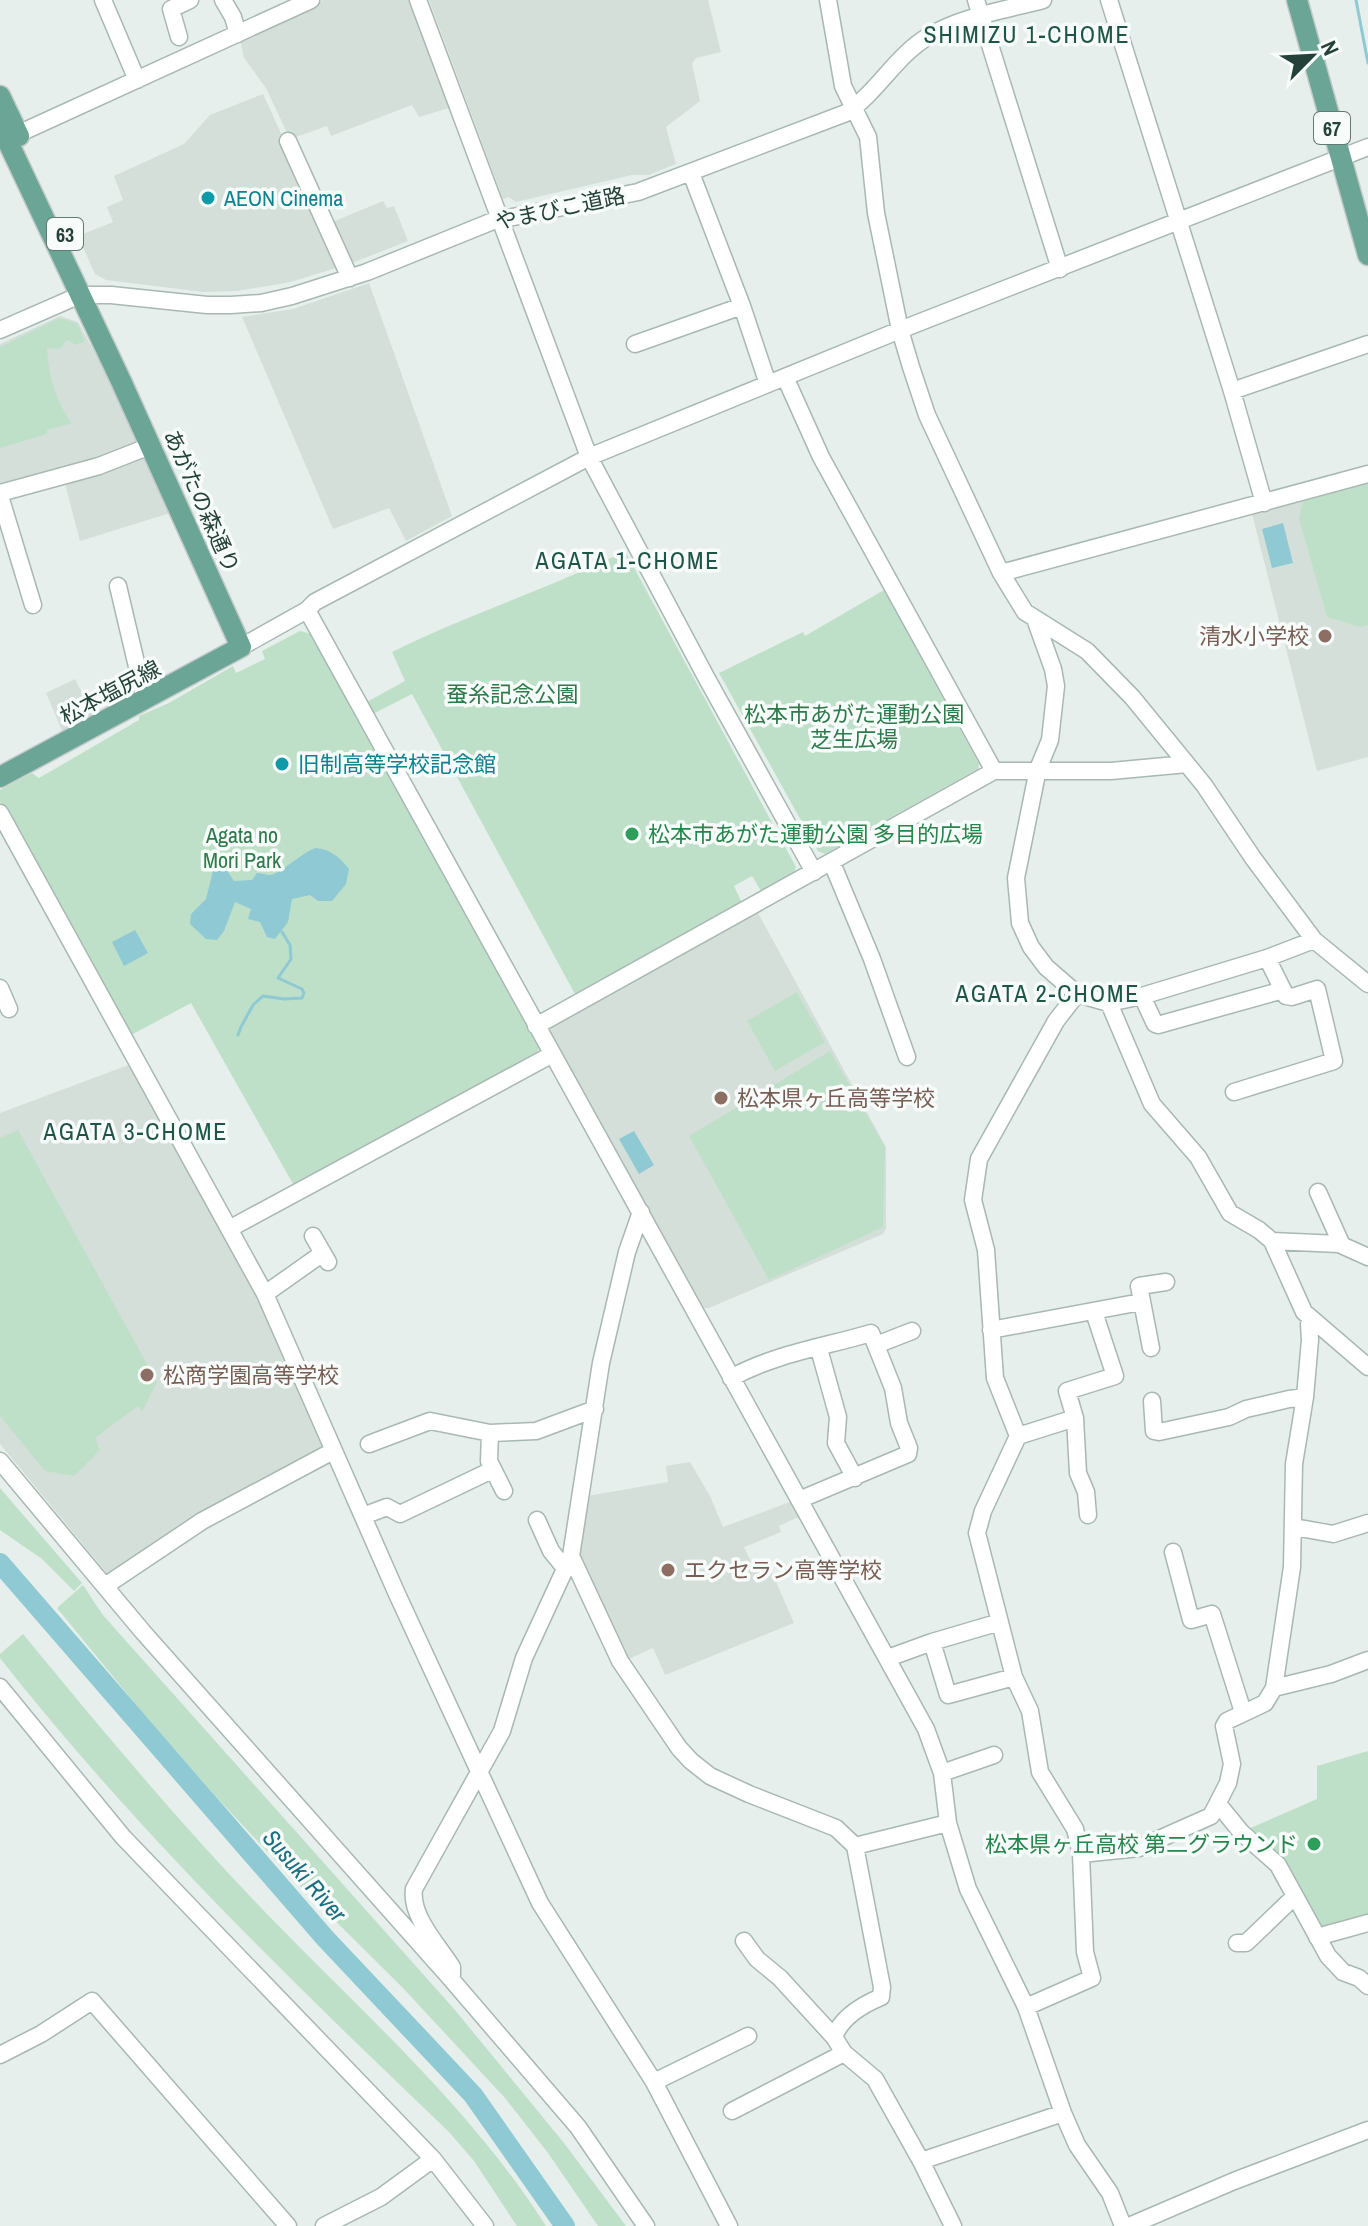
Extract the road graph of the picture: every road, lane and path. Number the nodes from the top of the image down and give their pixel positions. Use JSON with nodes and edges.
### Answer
{"nodes":[{"id":1,"x":103,"y":0,"type":"edge"},
{"id":2,"x":190,"y":0,"type":"edge"},
{"id":3,"x":223,"y":0,"type":"edge"},
{"id":4,"x":311,"y":0,"type":"edge"},
{"id":5,"x":418,"y":0,"type":"edge"},
{"id":6,"x":828,"y":0,"type":"edge"},
{"id":7,"x":1043,"y":0,"type":"edge"},
{"id":8,"x":1109,"y":0,"type":"edge"},
{"id":9,"x":1297,"y":0,"type":"edge"},
{"id":10,"x":979,"y":8,"type":"edge"},
{"id":11,"x":238,"y":34,"type":"junction"},
{"id":12,"x":179,"y":37,"type":"dead end"},
{"id":13,"x":137,"y":80,"type":"junction"},
{"id":14,"x":0,"y":96,"type":"edge"},
{"id":15,"x":853,"y":108,"type":"junction"},
{"id":16,"x":6,"y":136,"type":"edge"},
{"id":17,"x":288,"y":141,"type":"dead end"},
{"id":18,"x":1368,"y":147,"type":"edge"},
{"id":19,"x":1341,"y":157,"type":"junction"},
{"id":20,"x":691,"y":173,"type":"junction"},
{"id":21,"x":502,"y":218,"type":"junction"},
{"id":22,"x":1179,"y":223,"type":"junction"},
{"id":23,"x":1368,"y":255,"type":"edge"},
{"id":24,"x":1060,"y":269,"type":"junction"},
{"id":25,"x":350,"y":278,"type":"junction"},
{"id":26,"x":86,"y":295,"type":"junction"},
{"id":27,"x":742,"y":306,"type":"junction"},
{"id":28,"x":0,"y":330,"type":"edge"},
{"id":29,"x":900,"y":330,"type":"junction"},
{"id":30,"x":635,"y":344,"type":"dead end"},
{"id":31,"x":1368,"y":344,"type":"edge"},
{"id":32,"x":785,"y":377,"type":"junction"},
{"id":33,"x":768,"y":384,"type":"junction"},
{"id":34,"x":1232,"y":391,"type":"junction"},
{"id":35,"x":150,"y":446,"type":"junction"},
{"id":36,"x":589,"y":457,"type":"junction"},
{"id":37,"x":1368,"y":474,"type":"edge"},
{"id":38,"x":0,"y":494,"type":"edge"},
{"id":39,"x":1264,"y":503,"type":"junction"},
{"id":40,"x":1001,"y":573,"type":"junction"},
{"id":41,"x":118,"y":586,"type":"dead end"},
{"id":42,"x":33,"y":605,"type":"dead end"},
{"id":43,"x":307,"y":610,"type":"junction"},
{"id":44,"x":1035,"y":619,"type":"junction"},
{"id":45,"x":241,"y":647,"type":"junction"},
{"id":46,"x":143,"y":692,"type":"dead end"},
{"id":47,"x":1187,"y":764,"type":"junction"},
{"id":48,"x":1038,"y":769,"type":"junction"},
{"id":49,"x":994,"y":771,"type":"junction"},
{"id":50,"x":0,"y":777,"type":"edge"},
{"id":51,"x":0,"y":813,"type":"edge"},
{"id":52,"x":832,"y":863,"type":"junction"},
{"id":53,"x":814,"y":872,"type":"junction"},
{"id":54,"x":1314,"y":940,"type":"junction"},
{"id":55,"x":1267,"y":958,"type":"junction"},
{"id":56,"x":1368,"y":984,"type":"edge"},
{"id":57,"x":0,"y":988,"type":"edge"},
{"id":58,"x":1283,"y":990,"type":"junction"},
{"id":59,"x":1077,"y":994,"type":"junction"},
{"id":60,"x":1142,"y":996,"type":"junction"},
{"id":61,"x":1109,"y":1003,"type":"junction"},
{"id":62,"x":9,"y":1009,"type":"dead end"},
{"id":63,"x":536,"y":1026,"type":"junction"},
{"id":64,"x":551,"y":1055,"type":"junction"},
{"id":65,"x":907,"y":1057,"type":"dead end"},
{"id":66,"x":1234,"y":1092,"type":"dead end"},
{"id":67,"x":1318,"y":1192,"type":"dead end"},
{"id":68,"x":641,"y":1212,"type":"junction"},
{"id":69,"x":229,"y":1229,"type":"junction"},
{"id":70,"x":313,"y":1236,"type":"dead end"},
{"id":71,"x":1272,"y":1241,"type":"junction"},
{"id":72,"x":1339,"y":1244,"type":"junction"},
{"id":73,"x":1368,"y":1257,"type":"edge"},
{"id":74,"x":1166,"y":1282,"type":"dead end"},
{"id":75,"x":265,"y":1294,"type":"junction"},
{"id":76,"x":1141,"y":1302,"type":"junction"},
{"id":77,"x":1094,"y":1312,"type":"junction"},
{"id":78,"x":1312,"y":1319,"type":"junction"},
{"id":79,"x":991,"y":1330,"type":"junction"},
{"id":80,"x":912,"y":1331,"type":"dead end"},
{"id":81,"x":876,"y":1345,"type":"junction"},
{"id":82,"x":1151,"y":1348,"type":"dead end"},
{"id":83,"x":819,"y":1349,"type":"junction"},
{"id":84,"x":1368,"y":1367,"type":"edge"},
{"id":85,"x":731,"y":1378,"type":"junction"},
{"id":86,"x":1305,"y":1397,"type":"junction"},
{"id":87,"x":1152,"y":1401,"type":"dead end"},
{"id":88,"x":595,"y":1409,"type":"junction"},
{"id":89,"x":1075,"y":1418,"type":"junction"},
{"id":90,"x":490,"y":1433,"type":"junction"},
{"id":91,"x":1018,"y":1436,"type":"junction"},
{"id":92,"x":369,"y":1444,"type":"dead end"},
{"id":93,"x":333,"y":1451,"type":"junction"},
{"id":94,"x":0,"y":1461,"type":"edge"},
{"id":95,"x":492,"y":1470,"type":"junction"},
{"id":96,"x":855,"y":1478,"type":"junction"},
{"id":97,"x":504,"y":1491,"type":"dead end"},
{"id":98,"x":799,"y":1500,"type":"junction"},
{"id":99,"x":1088,"y":1515,"type":"dead end"},
{"id":100,"x":363,"y":1516,"type":"junction"},
{"id":101,"x":537,"y":1520,"type":"dead end"},
{"id":102,"x":1368,"y":1523,"type":"edge"},
{"id":103,"x":1294,"y":1527,"type":"junction"},
{"id":104,"x":1173,"y":1552,"type":"dead end"},
{"id":105,"x":567,"y":1562,"type":"junction"},
{"id":106,"x":105,"y":1586,"type":"junction"},
{"id":107,"x":1000,"y":1622,"type":"junction"},
{"id":108,"x":932,"y":1642,"type":"junction"},
{"id":109,"x":888,"y":1658,"type":"junction"},
{"id":110,"x":1368,"y":1660,"type":"edge"},
{"id":111,"x":1014,"y":1677,"type":"junction"},
{"id":112,"x":0,"y":1687,"type":"edge"},
{"id":113,"x":1274,"y":1688,"type":"junction"},
{"id":114,"x":1243,"y":1712,"type":"junction"},
{"id":115,"x":994,"y":1755,"type":"dead end"},
{"id":116,"x":942,"y":1773,"type":"junction"},
{"id":117,"x":479,"y":1776,"type":"junction"},
{"id":118,"x":1219,"y":1805,"type":"junction"},
{"id":119,"x":948,"y":1823,"type":"junction"},
{"id":120,"x":855,"y":1846,"type":"junction"},
{"id":121,"x":1081,"y":1854,"type":"junction"},
{"id":122,"x":1295,"y":1896,"type":"junction"},
{"id":123,"x":1368,"y":1923,"type":"edge"},
{"id":124,"x":1317,"y":1937,"type":"junction"},
{"id":125,"x":744,"y":1941,"type":"dead end"},
{"id":126,"x":1237,"y":1943,"type":"dead end"},
{"id":127,"x":451,"y":1979,"type":"junction"},
{"id":128,"x":1368,"y":1986,"type":"edge"},
{"id":129,"x":1026,"y":2007,"type":"junction"},
{"id":130,"x":748,"y":2036,"type":"dead end"},
{"id":131,"x":834,"y":2037,"type":"junction"},
{"id":132,"x":844,"y":2053,"type":"junction"},
{"id":133,"x":0,"y":2055,"type":"edge"},
{"id":134,"x":654,"y":2082,"type":"junction"},
{"id":135,"x":732,"y":2111,"type":"dead end"},
{"id":136,"x":1063,"y":2113,"type":"junction"},
{"id":137,"x":1368,"y":2130,"type":"edge"},
{"id":138,"x":433,"y":2159,"type":"junction"},
{"id":139,"x":921,"y":2161,"type":"junction"},
{"id":140,"x":335,"y":2224,"type":"edge"},
{"id":141,"x":288,"y":2226,"type":"edge"},
{"id":142,"x":485,"y":2226,"type":"edge"},
{"id":143,"x":646,"y":2226,"type":"edge"},
{"id":144,"x":729,"y":2226,"type":"edge"},
{"id":145,"x":953,"y":2226,"type":"edge"},
{"id":146,"x":1123,"y":2226,"type":"edge"},
{"id":147,"x":1129,"y":2226,"type":"edge"}],
"edges":[{"from":1,"to":13,"type":"street"},
{"from":2,"to":12,"type":"street"},
{"from":3,"to":11,"type":"street"},
{"from":4,"to":11,"type":"street"},
{"from":5,"to":21,"type":"street"},
{"from":6,"to":15,"type":"street"},
{"from":7,"to":10,"type":"street","name":"やまびこ道路"},
{"from":8,"to":22,"type":"street"},
{"from":9,"to":19,"type":"main road","number":"67"},
{"from":10,"to":15,"type":"street","name":"やまびこ道路"},
{"from":10,"to":24,"type":"street"},
{"from":11,"to":13,"type":"street"},
{"from":13,"to":16,"type":"street"},
{"from":14,"to":16,"type":"main road","name":"あがたの森通り","number":"63"},
{"from":15,"to":20,"type":"street","name":"やまびこ道路"},
{"from":15,"to":29,"type":"street"},
{"from":16,"to":26,"type":"main road","name":"あがたの森通り","number":"63"},
{"from":17,"to":25,"type":"street"},
{"from":18,"to":19,"type":"street"},
{"from":19,"to":22,"type":"street"},
{"from":19,"to":23,"type":"main road","number":"67"},
{"from":20,"to":21,"type":"street","name":"やまびこ道路"},
{"from":20,"to":27,"type":"street"},
{"from":21,"to":25,"type":"street","name":"やまびこ道路"},
{"from":21,"to":36,"type":"street"},
{"from":22,"to":24,"type":"street"},
{"from":22,"to":34,"type":"street"},
{"from":24,"to":29,"type":"street"},
{"from":25,"to":26,"type":"street","name":"やまびこ道路"},
{"from":26,"to":28,"type":"street","name":"やまびこ道路"},
{"from":26,"to":35,"type":"main road","name":"あがたの森通り","number":"63"},
{"from":27,"to":30,"type":"street"},
{"from":27,"to":33,"type":"street"},
{"from":29,"to":32,"type":"street"},
{"from":29,"to":40,"type":"street"},
{"from":31,"to":34,"type":"street"},
{"from":32,"to":33,"type":"street"},
{"from":32,"to":49,"type":"street"},
{"from":33,"to":36,"type":"street"},
{"from":34,"to":39,"type":"street"},
{"from":35,"to":38,"type":"street"},
{"from":35,"to":45,"type":"main road","name":"あがたの森通り","number":"63"},
{"from":36,"to":43,"type":"street"},
{"from":36,"to":53,"type":"street"},
{"from":37,"to":39,"type":"street"},
{"from":38,"to":42,"type":"street"},
{"from":39,"to":40,"type":"street"},
{"from":40,"to":44,"type":"street"},
{"from":41,"to":46,"type":"street"},
{"from":43,"to":45,"type":"street"},
{"from":43,"to":63,"type":"street"},
{"from":44,"to":47,"type":"street"},
{"from":44,"to":48,"type":"street"},
{"from":45,"to":50,"type":"main road","name":"松本塩尻線"},
{"from":47,"to":48,"type":"street"},
{"from":47,"to":54,"type":"street"},
{"from":48,"to":49,"type":"street"},
{"from":48,"to":59,"type":"street"},
{"from":49,"to":52,"type":"street"},
{"from":51,"to":69,"type":"street"},
{"from":52,"to":53,"type":"street"},
{"from":52,"to":65,"type":"street"},
{"from":53,"to":63,"type":"street"},
{"from":54,"to":55,"type":"street"},
{"from":54,"to":56,"type":"street"},
{"from":55,"to":58,"type":"street"},
{"from":55,"to":60,"type":"street"},
{"from":57,"to":62,"type":"street"},
{"from":58,"to":60,"type":"street"},
{"from":58,"to":66,"type":"street"},
{"from":59,"to":61,"type":"street"},
{"from":59,"to":79,"type":"street"},
{"from":60,"to":61,"type":"street"},
{"from":61,"to":71,"type":"street"},
{"from":63,"to":64,"type":"street"},
{"from":64,"to":68,"type":"street"},
{"from":64,"to":69,"type":"street"},
{"from":67,"to":72,"type":"street"},
{"from":68,"to":85,"type":"street"},
{"from":68,"to":88,"type":"street"},
{"from":69,"to":75,"type":"street"},
{"from":70,"to":75,"type":"street"},
{"from":71,"to":72,"type":"street"},
{"from":71,"to":78,"type":"street"},
{"from":72,"to":73,"type":"street"},
{"from":74,"to":76,"type":"street"},
{"from":75,"to":93,"type":"street"},
{"from":76,"to":77,"type":"street"},
{"from":76,"to":82,"type":"street"},
{"from":77,"to":79,"type":"street"},
{"from":77,"to":89,"type":"street"},
{"from":78,"to":84,"type":"street"},
{"from":78,"to":86,"type":"street"},
{"from":79,"to":91,"type":"street"},
{"from":80,"to":81,"type":"street"},
{"from":81,"to":83,"type":"street"},
{"from":81,"to":96,"type":"street"},
{"from":83,"to":85,"type":"street"},
{"from":83,"to":96,"type":"street"},
{"from":85,"to":98,"type":"street"},
{"from":86,"to":87,"type":"street"},
{"from":86,"to":103,"type":"street"},
{"from":88,"to":90,"type":"street"},
{"from":88,"to":105,"type":"street"},
{"from":89,"to":91,"type":"street"},
{"from":89,"to":99,"type":"street"},
{"from":90,"to":92,"type":"street"},
{"from":90,"to":95,"type":"street"},
{"from":91,"to":107,"type":"street"},
{"from":93,"to":100,"type":"street"},
{"from":93,"to":106,"type":"street"},
{"from":94,"to":106,"type":"street"},
{"from":95,"to":97,"type":"street"},
{"from":95,"to":100,"type":"street"},
{"from":96,"to":98,"type":"street"},
{"from":98,"to":109,"type":"street"},
{"from":100,"to":117,"type":"street"},
{"from":101,"to":105,"type":"street"},
{"from":102,"to":103,"type":"street"},
{"from":103,"to":113,"type":"street"},
{"from":104,"to":114,"type":"street"},
{"from":105,"to":117,"type":"street"},
{"from":105,"to":120,"type":"street"},
{"from":106,"to":127,"type":"street"},
{"from":107,"to":108,"type":"street"},
{"from":107,"to":111,"type":"street"},
{"from":108,"to":109,"type":"street"},
{"from":108,"to":111,"type":"street"},
{"from":109,"to":116,"type":"street"},
{"from":110,"to":113,"type":"street"},
{"from":111,"to":121,"type":"street"},
{"from":112,"to":138,"type":"street"},
{"from":113,"to":114,"type":"street"},
{"from":114,"to":118,"type":"street"},
{"from":115,"to":116,"type":"street"},
{"from":116,"to":119,"type":"street"},
{"from":117,"to":127,"type":"street"},
{"from":117,"to":134,"type":"street"},
{"from":118,"to":121,"type":"street"},
{"from":118,"to":122,"type":"street"},
{"from":119,"to":120,"type":"street"},
{"from":119,"to":129,"type":"street"},
{"from":120,"to":131,"type":"street"},
{"from":121,"to":129,"type":"street"},
{"from":122,"to":124,"type":"street"},
{"from":122,"to":126,"type":"street"},
{"from":123,"to":124,"type":"street"},
{"from":124,"to":128,"type":"street"},
{"from":125,"to":131,"type":"street"},
{"from":127,"to":143,"type":"street"},
{"from":129,"to":136,"type":"street"},
{"from":130,"to":134,"type":"street"},
{"from":131,"to":132,"type":"street"},
{"from":132,"to":135,"type":"street"},
{"from":132,"to":139,"type":"street"},
{"from":133,"to":141,"type":"street"},
{"from":134,"to":144,"type":"street"},
{"from":136,"to":139,"type":"street"},
{"from":136,"to":146,"type":"street"},
{"from":137,"to":147,"type":"street"},
{"from":138,"to":140,"type":"street"},
{"from":138,"to":142,"type":"street"},
{"from":139,"to":145,"type":"street"}]}
